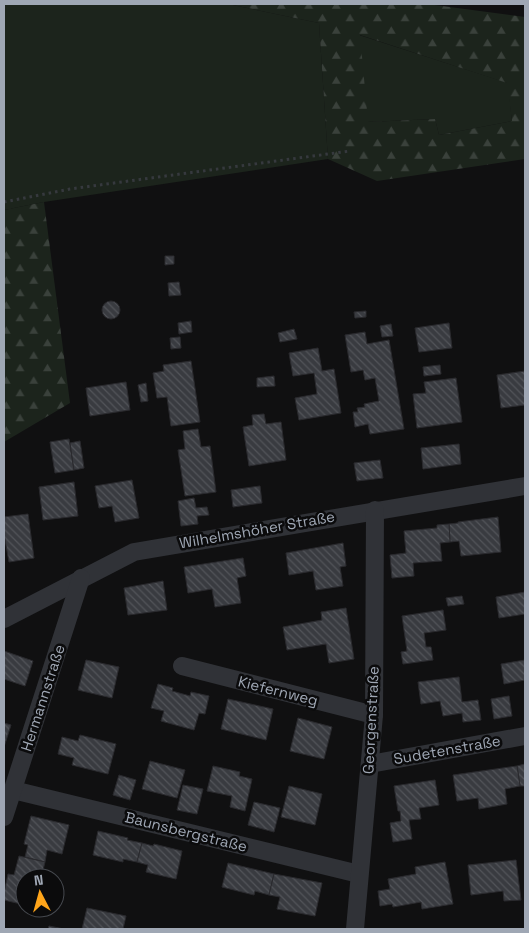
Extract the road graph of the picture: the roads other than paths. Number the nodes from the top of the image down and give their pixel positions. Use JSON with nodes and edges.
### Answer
{"nodes":[{"id":1,"x":525,"y":486,"type":"edge"},
{"id":2,"x":375,"y":510,"type":"junction"},
{"id":3,"x":81,"y":578,"type":"junction"},
{"id":4,"x":4,"y":619,"type":"edge"},
{"id":5,"x":182,"y":666,"type":"dead end"},
{"id":6,"x":374,"y":715,"type":"junction"},
{"id":7,"x":525,"y":736,"type":"edge"},
{"id":8,"x":370,"y":764,"type":"junction"},
{"id":9,"x":13,"y":790,"type":"junction"},
{"id":10,"x":4,"y":817,"type":"edge"},
{"id":11,"x":360,"y":874,"type":"junction"},
{"id":12,"x":355,"y":929,"type":"edge"}],
"edges":[{"from":1,"to":2,"type":"street","name":"Wilhelmshöher Straße"},
{"from":2,"to":3,"type":"street","name":"Wilhelmshöher Straße"},
{"from":2,"to":6,"type":"street","name":"Georgenstraße"},
{"from":3,"to":4,"type":"street","name":"Wilhelmshöher Straße"},
{"from":3,"to":9,"type":"street","name":"Hermannstraße"},
{"from":5,"to":6,"type":"street","name":"Kiefernweg"},
{"from":6,"to":8,"type":"street","name":"Georgenstraße"},
{"from":7,"to":8,"type":"street","name":"Sudetenstraße"},
{"from":8,"to":11,"type":"street","name":"Georgenstraße"},
{"from":9,"to":10,"type":"street","name":"Hermannstraße"},
{"from":9,"to":11,"type":"street","name":"Baunsbergstraße"},
{"from":11,"to":12,"type":"street","name":"Georgenstraße"}]}
